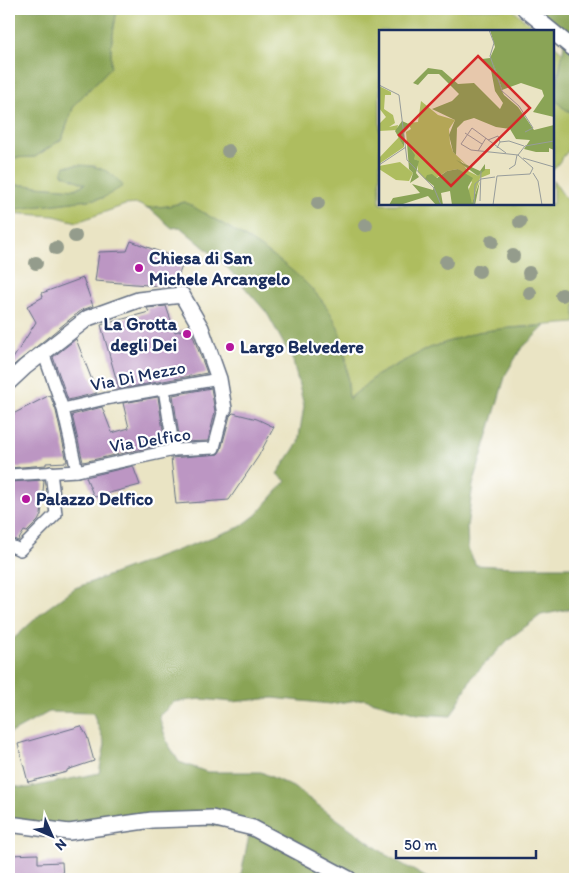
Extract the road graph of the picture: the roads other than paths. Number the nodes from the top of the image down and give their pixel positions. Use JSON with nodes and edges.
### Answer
{"nodes":[{"id":1,"x":525,"y":9,"type":"edge"},
{"id":2,"x":551,"y":30,"type":"edge"},
{"id":3,"x":554,"y":33,"type":"edge"},
{"id":4,"x":575,"y":50,"type":"edge"},
{"id":5,"x":44,"y":352,"type":"junction"},
{"id":6,"x":219,"y":379,"type":"junction"},
{"id":7,"x":9,"y":382,"type":"edge"},
{"id":8,"x":164,"y":389,"type":"junction"},
{"id":9,"x":63,"y":409,"type":"junction"},
{"id":10,"x":224,"y":409,"type":"joint"},
{"id":11,"x":174,"y":450,"type":"junction"},
{"id":12,"x":77,"y":471,"type":"junction"},
{"id":13,"x":52,"y":472,"type":"junction"},
{"id":14,"x":9,"y":475,"type":"edge"},
{"id":15,"x":9,"y":545,"type":"edge"},
{"id":16,"x":9,"y":824,"type":"edge"},
{"id":17,"x":349,"y":879,"type":"edge"}],
"edges":[{"from":1,"to":2,"type":"street"},
{"from":3,"to":4,"type":"street"},
{"from":5,"to":6,"type":"street"},
{"from":5,"to":7,"type":"street"},
{"from":5,"to":9,"type":"street"},
{"from":6,"to":8,"type":"street","name":"Via Di Mezzo"},
{"from":6,"to":10,"type":"street"},
{"from":8,"to":9,"type":"street","name":"Via Di Mezzo"},
{"from":8,"to":11,"type":"street"},
{"from":9,"to":12,"type":"street"},
{"from":10,"to":11,"type":"street","name":"Via Delfico"},
{"from":11,"to":12,"type":"street","name":"Via Delfico"},
{"from":12,"to":13,"type":"street","name":"Via Delfico"},
{"from":13,"to":14,"type":"street","name":"Via Delfico"},
{"from":13,"to":15,"type":"street"},
{"from":16,"to":17,"type":"street"}]}
